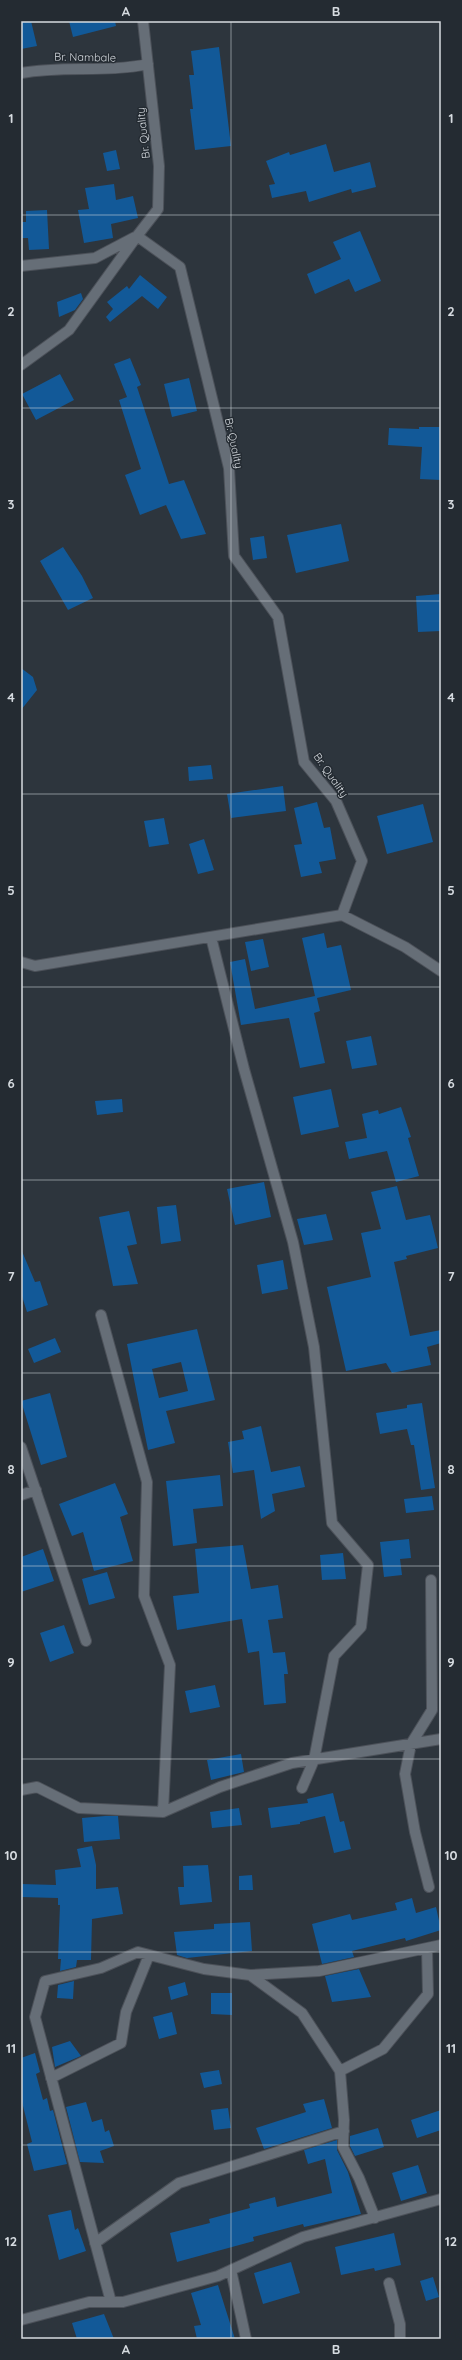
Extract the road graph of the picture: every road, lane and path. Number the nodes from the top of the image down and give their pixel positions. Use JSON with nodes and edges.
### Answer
{"nodes":[{"id":1,"x":144,"y":21,"type":"edge"},
{"id":2,"x":148,"y":64,"type":"junction"},
{"id":3,"x":21,"y":73,"type":"edge"},
{"id":4,"x":137,"y":236,"type":"junction"},
{"id":5,"x":21,"y":266,"type":"edge"},
{"id":6,"x":21,"y":365,"type":"edge"},
{"id":7,"x":342,"y":915,"type":"junction"},
{"id":8,"x":211,"y":937,"type":"junction"},
{"id":9,"x":21,"y":962,"type":"edge"},
{"id":10,"x":441,"y":971,"type":"edge"},
{"id":11,"x":101,"y":1315,"type":"dead end"},
{"id":12,"x":21,"y":1447,"type":"edge"},
{"id":13,"x":36,"y":1490,"type":"junction"},
{"id":14,"x":21,"y":1495,"type":"edge"},
{"id":15,"x":432,"y":1580,"type":"dead end"},
{"id":16,"x":86,"y":1641,"type":"dead end"},
{"id":17,"x":441,"y":1739,"type":"edge"},
{"id":18,"x":411,"y":1744,"type":"junction"},
{"id":19,"x":314,"y":1760,"type":"junction"},
{"id":20,"x":302,"y":1788,"type":"dead end"},
{"id":21,"x":21,"y":1790,"type":"edge"},
{"id":22,"x":163,"y":1812,"type":"junction"},
{"id":23,"x":429,"y":1887,"type":"dead end"},
{"id":24,"x":441,"y":1945,"type":"edge"},
{"id":25,"x":427,"y":1948,"type":"junction"},
{"id":26,"x":149,"y":1955,"type":"junction"},
{"id":27,"x":250,"y":1976,"type":"junction"},
{"id":28,"x":340,"y":2071,"type":"junction"},
{"id":29,"x":51,"y":2078,"type":"junction"},
{"id":30,"x":344,"y":2131,"type":"junction"},
{"id":31,"x":441,"y":2200,"type":"edge"},
{"id":32,"x":375,"y":2218,"type":"junction"},
{"id":33,"x":95,"y":2243,"type":"junction"},
{"id":34,"x":231,"y":2270,"type":"junction"},
{"id":35,"x":389,"y":2283,"type":"dead end"},
{"id":36,"x":111,"y":2302,"type":"junction"},
{"id":37,"x":21,"y":2320,"type":"edge"},
{"id":38,"x":246,"y":2339,"type":"edge"},
{"id":39,"x":400,"y":2339,"type":"edge"}],
"edges":[{"from":1,"to":2,"type":"street","name":"Br. Quality"},
{"from":2,"to":3,"type":"street","name":"Br. Nambale"},
{"from":2,"to":4,"type":"street","name":"Br. Quality"},
{"from":4,"to":5,"type":"street"},
{"from":4,"to":6,"type":"street"},
{"from":4,"to":7,"type":"street","name":"Br. Quality"},
{"from":7,"to":8,"type":"street"},
{"from":7,"to":10,"type":"street"},
{"from":8,"to":9,"type":"street"},
{"from":8,"to":19,"type":"street"},
{"from":11,"to":22,"type":"street"},
{"from":12,"to":13,"type":"street"},
{"from":13,"to":14,"type":"street"},
{"from":13,"to":16,"type":"street"},
{"from":15,"to":18,"type":"street"},
{"from":17,"to":18,"type":"street"},
{"from":18,"to":19,"type":"street"},
{"from":18,"to":23,"type":"street"},
{"from":19,"to":20,"type":"street"},
{"from":19,"to":22,"type":"street"},
{"from":21,"to":22,"type":"street"},
{"from":24,"to":25,"type":"street"},
{"from":25,"to":27,"type":"street"},
{"from":25,"to":28,"type":"street"},
{"from":26,"to":27,"type":"street"},
{"from":26,"to":29,"type":"street"},
{"from":26,"to":29,"type":"street"},
{"from":27,"to":28,"type":"street"},
{"from":28,"to":30,"type":"street"},
{"from":29,"to":33,"type":"street"},
{"from":30,"to":32,"type":"street"},
{"from":30,"to":33,"type":"street"},
{"from":31,"to":32,"type":"street"},
{"from":32,"to":34,"type":"street"},
{"from":33,"to":36,"type":"street"},
{"from":34,"to":36,"type":"street"},
{"from":34,"to":38,"type":"street"},
{"from":35,"to":39,"type":"street"},
{"from":36,"to":37,"type":"street"}]}
